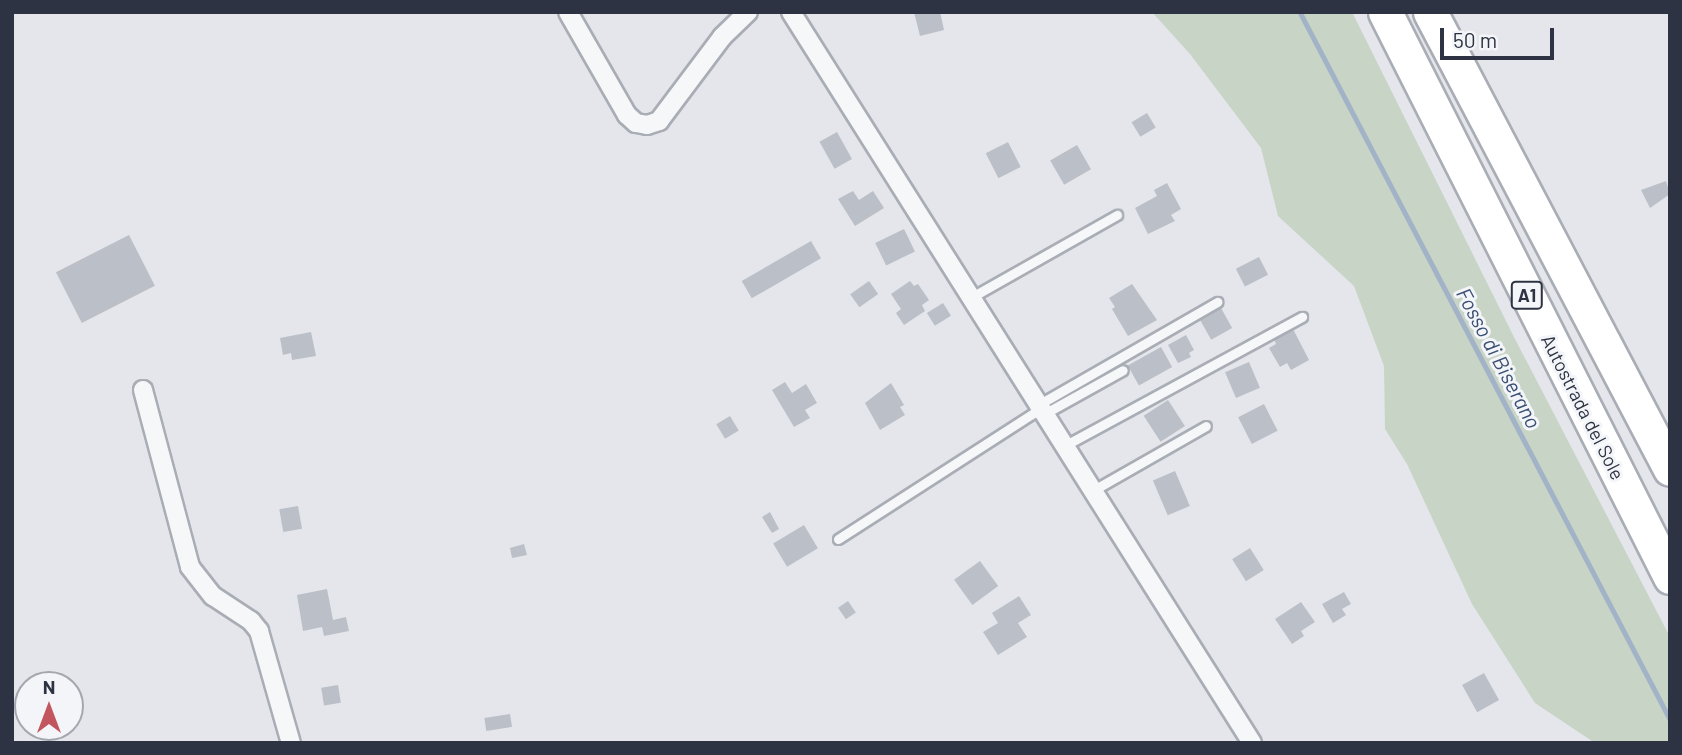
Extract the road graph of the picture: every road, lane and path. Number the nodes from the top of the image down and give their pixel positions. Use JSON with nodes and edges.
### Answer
{"nodes":[{"id":1,"x":568,"y":12,"type":"edge"},
{"id":2,"x":748,"y":12,"type":"edge"},
{"id":3,"x":792,"y":12,"type":"edge"},
{"id":4,"x":1385,"y":12,"type":"edge"},
{"id":5,"x":1430,"y":12,"type":"edge"},
{"id":6,"x":1117,"y":215,"type":"dead end"},
{"id":7,"x":970,"y":298,"type":"junction"},
{"id":8,"x":1217,"y":302,"type":"dead end"},
{"id":9,"x":1302,"y":317,"type":"dead end"},
{"id":10,"x":1123,"y":370,"type":"dead end"},
{"id":11,"x":143,"y":390,"type":"dead end"},
{"id":12,"x":1041,"y":409,"type":"junction"},
{"id":13,"x":1206,"y":426,"type":"dead end"},
{"id":14,"x":1064,"y":446,"type":"junction"},
{"id":15,"x":1670,"y":469,"type":"edge"},
{"id":16,"x":1092,"y":491,"type":"junction"},
{"id":17,"x":838,"y":539,"type":"dead end"},
{"id":18,"x":1670,"y":577,"type":"edge"},
{"id":19,"x":290,"y":743,"type":"edge"},
{"id":20,"x":1252,"y":743,"type":"edge"}],
"edges":[{"from":1,"to":2,"type":"street"},
{"from":3,"to":7,"type":"street"},
{"from":4,"to":18,"type":"highway","name":"Autostrada del Sole","number":"A1"},
{"from":5,"to":15,"type":"highway","number":"A1"},
{"from":6,"to":7,"type":"lane"},
{"from":7,"to":12,"type":"street"},
{"from":8,"to":12,"type":"lane"},
{"from":9,"to":14,"type":"lane"},
{"from":10,"to":12,"type":"lane"},
{"from":11,"to":19,"type":"street"},
{"from":12,"to":14,"type":"street"},
{"from":12,"to":17,"type":"lane"},
{"from":13,"to":16,"type":"lane"},
{"from":14,"to":16,"type":"street"},
{"from":16,"to":20,"type":"street"}]}
